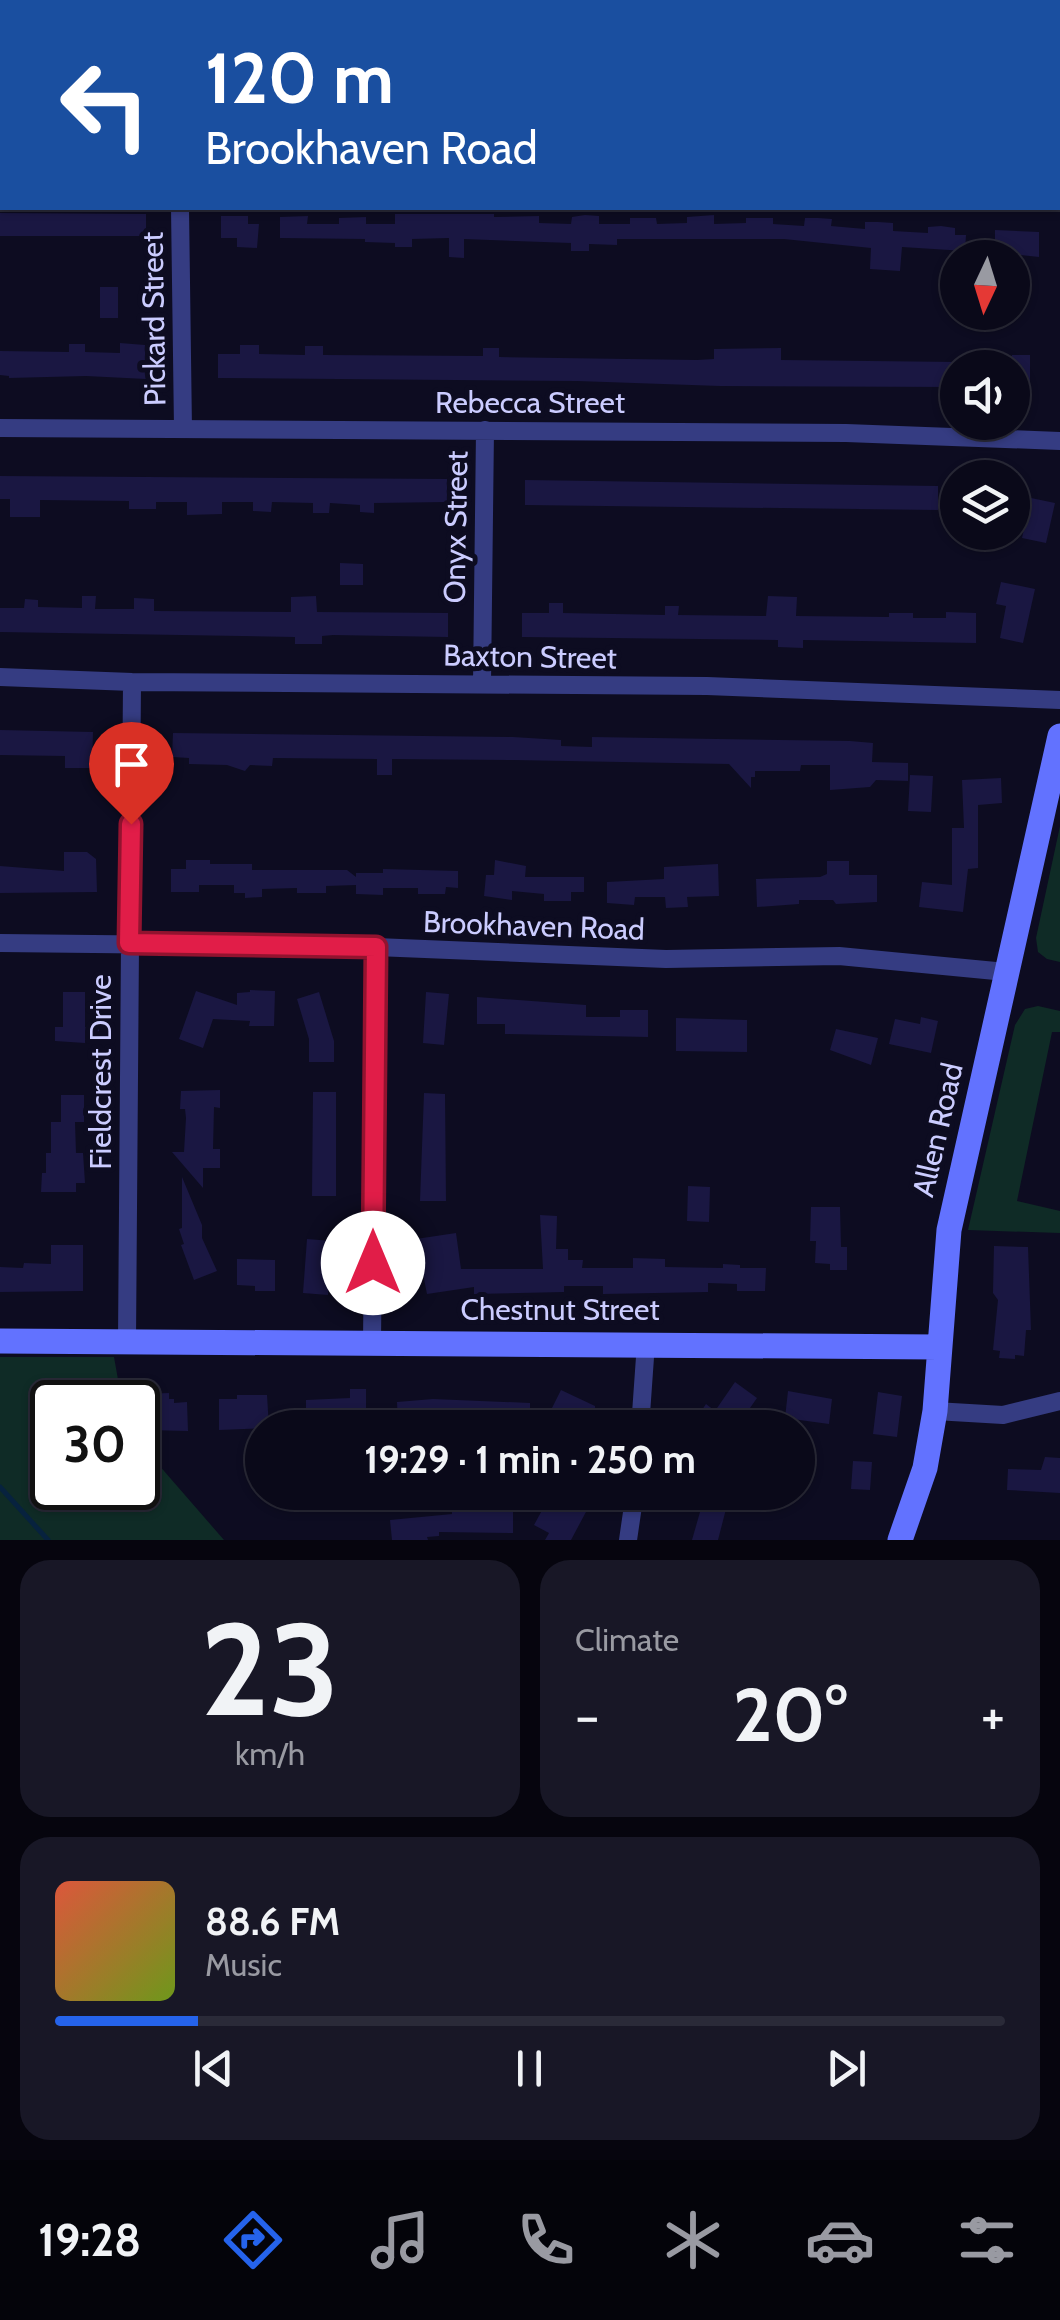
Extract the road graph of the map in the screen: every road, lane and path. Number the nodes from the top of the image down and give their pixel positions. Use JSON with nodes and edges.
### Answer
{"nodes":[{"id":1,"x":180,"y":210,"type":"edge"},
{"id":2,"x":0,"y":428,"type":"edge"},
{"id":3,"x":184,"y":429,"type":"junction"},
{"id":4,"x":484,"y":430,"type":"junction"},
{"id":5,"x":1060,"y":441,"type":"edge"},
{"id":6,"x":0,"y":678,"type":"edge"},
{"id":7,"x":132,"y":682,"type":"junction"},
{"id":8,"x":482,"y":684,"type":"junction"},
{"id":9,"x":1060,"y":700,"type":"edge"},
{"id":10,"x":1060,"y":736,"type":"edge"},
{"id":11,"x":0,"y":943,"type":"edge"},
{"id":12,"x":129,"y":943,"type":"junction"},
{"id":13,"x":376,"y":947,"type":"junction"},
{"id":14,"x":1006,"y":972,"type":"junction"},
{"id":15,"x":0,"y":1341,"type":"edge"},
{"id":16,"x":127,"y":1341,"type":"junction"},
{"id":17,"x":372,"y":1342,"type":"junction"},
{"id":18,"x":646,"y":1343,"type":"junction"},
{"id":19,"x":939,"y":1348,"type":"junction"},
{"id":20,"x":1060,"y":1401,"type":"edge"},
{"id":21,"x":641,"y":1410,"type":"edge"},
{"id":22,"x":936,"y":1411,"type":"junction"},
{"id":23,"x":632,"y":1510,"type":"edge"},
{"id":24,"x":628,"y":1540,"type":"edge"},
{"id":25,"x":900,"y":1540,"type":"edge"}],
"edges":[{"from":1,"to":3,"type":"street","name":"Pickard Street"},
{"from":2,"to":3,"type":"street","name":"Rebecca Street"},
{"from":3,"to":4,"type":"street","name":"Rebecca Street"},
{"from":4,"to":5,"type":"street","name":"Rebecca Street"},
{"from":4,"to":8,"type":"street","name":"Onyx Street"},
{"from":6,"to":7,"type":"street","name":"Baxton Street"},
{"from":7,"to":8,"type":"street","name":"Baxton Street"},
{"from":7,"to":12,"type":"street","name":"Fieldcrest Drive"},
{"from":8,"to":9,"type":"street","name":"Baxton Street"},
{"from":10,"to":14,"type":"street","name":"Allen Road"},
{"from":11,"to":12,"type":"street","name":"Brookhaven Road"},
{"from":12,"to":13,"type":"street","name":"Brookhaven Road"},
{"from":12,"to":16,"type":"street","name":"Fieldcrest Drive"},
{"from":13,"to":14,"type":"street","name":"Brookhaven Road"},
{"from":13,"to":17,"type":"street"},
{"from":14,"to":19,"type":"street","name":"Allen Road"},
{"from":15,"to":16,"type":"street","name":"Chestnut Street"},
{"from":16,"to":17,"type":"street","name":"Chestnut Street"},
{"from":17,"to":18,"type":"street","name":"Chestnut Street"},
{"from":18,"to":19,"type":"street","name":"Chestnut Street"},
{"from":18,"to":21,"type":"street"},
{"from":19,"to":22,"type":"street","name":"Allen Road"},
{"from":20,"to":22,"type":"street"},
{"from":22,"to":25,"type":"street","name":"Allen Road"},
{"from":23,"to":24,"type":"street"}]}
